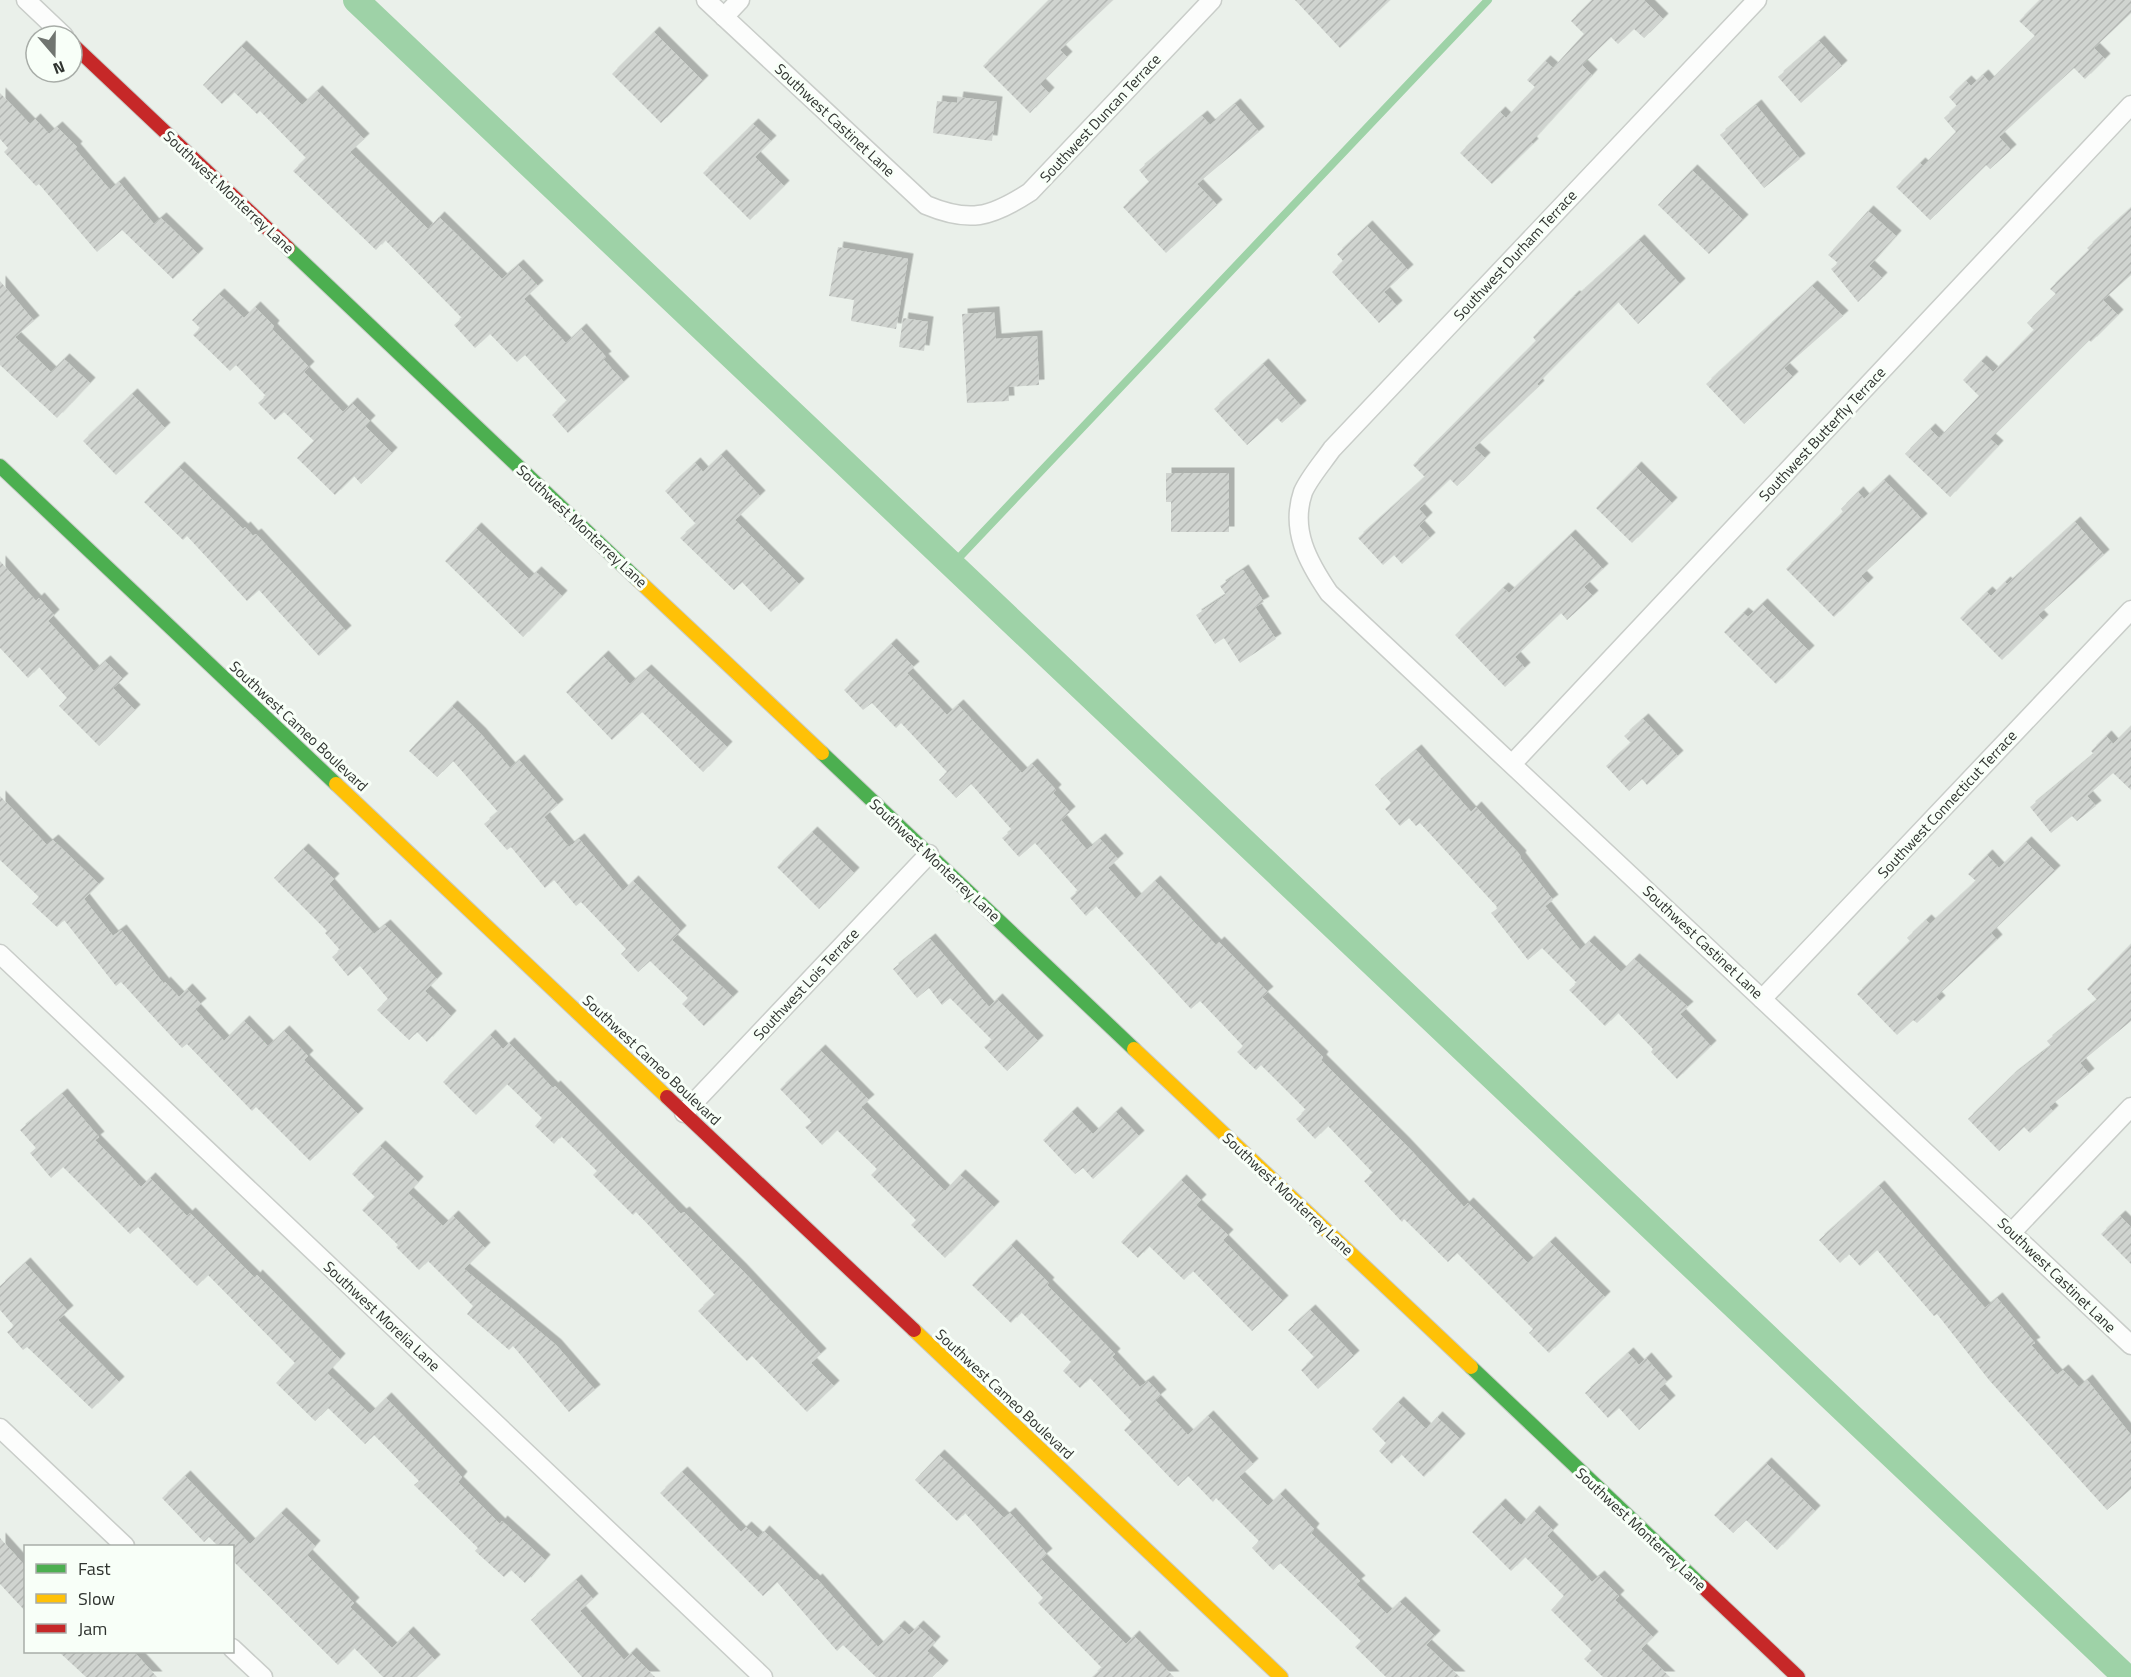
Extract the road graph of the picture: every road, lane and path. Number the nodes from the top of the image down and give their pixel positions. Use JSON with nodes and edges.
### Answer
{"nodes":[{"id":1,"x":26,"y":0,"type":"edge"},
{"id":2,"x":706,"y":0,"type":"edge"},
{"id":3,"x":740,"y":0,"type":"edge"},
{"id":4,"x":1212,"y":0,"type":"edge"},
{"id":5,"x":1757,"y":0,"type":"edge"},
{"id":6,"x":724,"y":17,"type":"junction"},
{"id":7,"x":51,"y":24,"type":"edge"},
{"id":8,"x":84,"y":55,"type":"edge"},
{"id":9,"x":2131,"y":105,"type":"edge"},
{"id":10,"x":975,"y":217,"type":"joint"},
{"id":11,"x":0,"y":466,"type":"edge"},
{"id":12,"x":1298,"y":524,"type":"joint"},
{"id":13,"x":2131,"y":610,"type":"edge"},
{"id":14,"x":1513,"y":763,"type":"junction"},
{"id":15,"x":929,"y":855,"type":"junction"},
{"id":16,"x":0,"y":954,"type":"edge"},
{"id":17,"x":1762,"y":999,"type":"junction"},
{"id":18,"x":2131,"y":1107,"type":"edge"},
{"id":19,"x":684,"y":1113,"type":"junction"},
{"id":20,"x":2012,"y":1232,"type":"junction"},
{"id":21,"x":2131,"y":1345,"type":"edge"},
{"id":22,"x":0,"y":1428,"type":"edge"},
{"id":23,"x":124,"y":1545,"type":"edge"},
{"id":24,"x":234,"y":1650,"type":"edge"},
{"id":25,"x":263,"y":1677,"type":"edge"},
{"id":26,"x":763,"y":1677,"type":"edge"},
{"id":27,"x":1281,"y":1677,"type":"edge"},
{"id":28,"x":1798,"y":1677,"type":"edge"}],
"edges":[{"from":1,"to":7,"type":"street"},
{"from":2,"to":6,"type":"street","name":"Southwest Castinet Lane"},
{"from":3,"to":6,"type":"street"},
{"from":4,"to":10,"type":"street","name":"Southwest Duncan Terrace"},
{"from":5,"to":12,"type":"street","name":"Southwest Durham Terrace"},
{"from":6,"to":10,"type":"street","name":"Southwest Castinet Lane"},
{"from":8,"to":15,"type":"street","name":"Southwest Monterrey Lane"},
{"from":9,"to":14,"type":"street","name":"Southwest Butterfly Terrace"},
{"from":11,"to":19,"type":"street","name":"Southwest Cameo Boulevard"},
{"from":12,"to":14,"type":"street","name":"Southwest Castinet Lane"},
{"from":13,"to":17,"type":"street","name":"Southwest Connecticut Terrace"},
{"from":14,"to":17,"type":"street","name":"Southwest Castinet Lane"},
{"from":15,"to":19,"type":"street","name":"Southwest Lois Terrace"},
{"from":15,"to":28,"type":"street","name":"Southwest Monterrey Lane"},
{"from":16,"to":26,"type":"street","name":"Southwest Morelia Lane"},
{"from":17,"to":20,"type":"street","name":"Southwest Castinet Lane"},
{"from":18,"to":20,"type":"street"},
{"from":19,"to":27,"type":"street","name":"Southwest Cameo Boulevard"},
{"from":20,"to":21,"type":"street","name":"Southwest Castinet Lane"},
{"from":22,"to":23,"type":"street"},
{"from":24,"to":25,"type":"street"}]}
